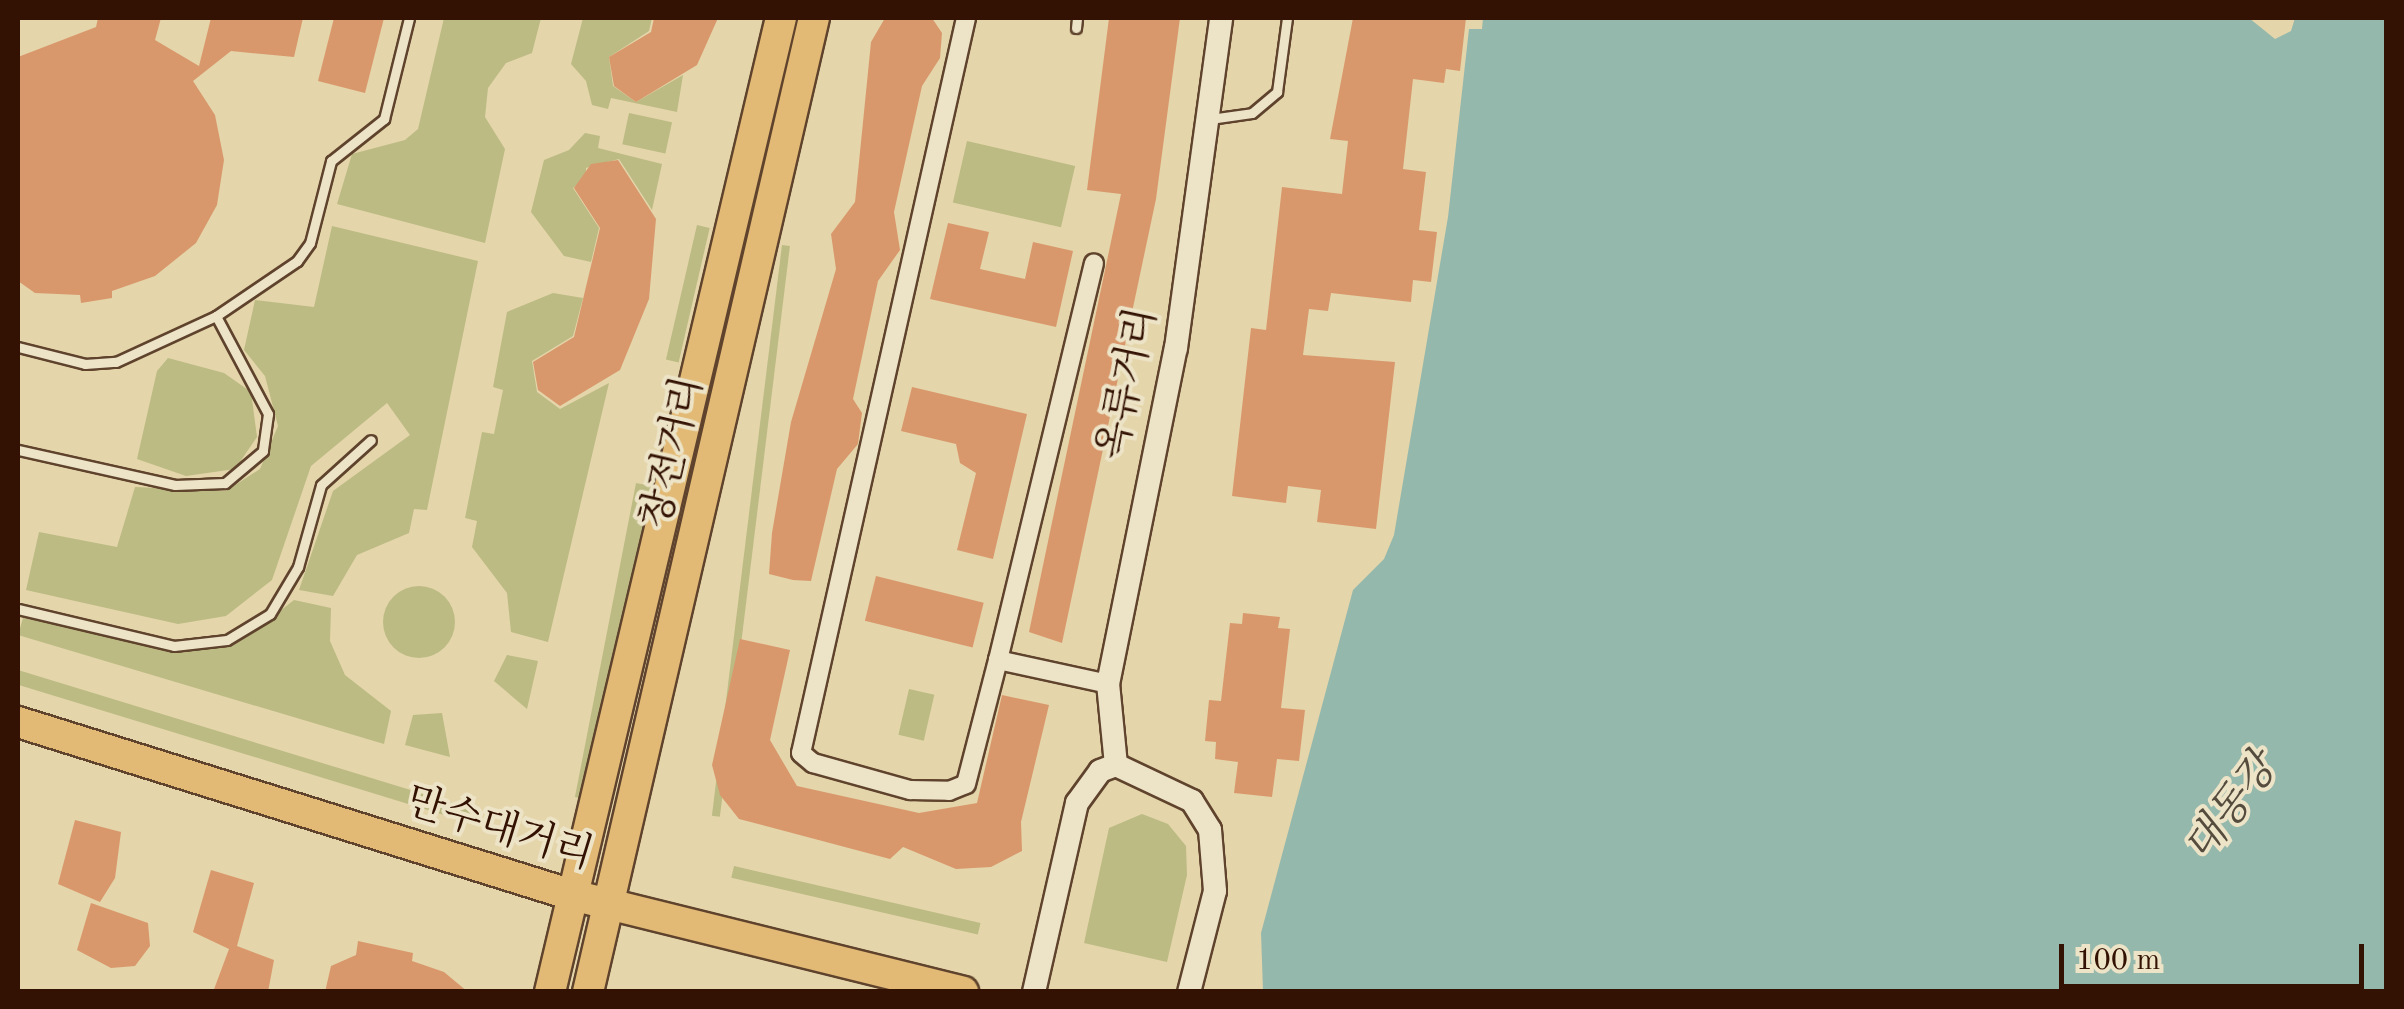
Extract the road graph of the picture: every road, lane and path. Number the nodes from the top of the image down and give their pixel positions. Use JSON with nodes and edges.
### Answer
{"nodes":[{"id":1,"x":409,"y":18,"type":"edge"},
{"id":2,"x":780,"y":18,"type":"edge"},
{"id":3,"x":814,"y":18,"type":"edge"},
{"id":4,"x":966,"y":18,"type":"edge"},
{"id":5,"x":1221,"y":18,"type":"edge"},
{"id":6,"x":1287,"y":18,"type":"edge"},
{"id":7,"x":1210,"y":119,"type":"junction"},
{"id":8,"x":1094,"y":263,"type":"dead end"},
{"id":9,"x":216,"y":316,"type":"junction"},
{"id":10,"x":18,"y":347,"type":"edge"},
{"id":11,"x":370,"y":440,"type":"dead end"},
{"id":12,"x":18,"y":454,"type":"edge"},
{"id":13,"x":18,"y":609,"type":"edge"},
{"id":14,"x":998,"y":660,"type":"junction"},
{"id":15,"x":1108,"y":684,"type":"junction"},
{"id":16,"x":18,"y":722,"type":"edge"},
{"id":17,"x":1116,"y":765,"type":"junction"},
{"id":18,"x":572,"y":895,"type":"junction"},
{"id":19,"x":609,"y":906,"type":"junction"},
{"id":20,"x":550,"y":992,"type":"edge"},
{"id":21,"x":588,"y":992,"type":"edge"},
{"id":22,"x":964,"y":992,"type":"edge"},
{"id":23,"x":1034,"y":992,"type":"edge"},
{"id":24,"x":1189,"y":992,"type":"edge"}],
"edges":[{"from":1,"to":9,"type":"lane"},
{"from":2,"to":18,"type":"main road","name":"창전거리"},
{"from":3,"to":19,"type":"main road","name":"창전거리"},
{"from":4,"to":14,"type":"street"},
{"from":5,"to":7,"type":"street","name":"옥류거리"},
{"from":6,"to":7,"type":"lane"},
{"from":7,"to":15,"type":"street","name":"옥류거리"},
{"from":8,"to":14,"type":"street"},
{"from":9,"to":10,"type":"lane"},
{"from":9,"to":12,"type":"lane"},
{"from":11,"to":13,"type":"lane"},
{"from":14,"to":15,"type":"street"},
{"from":15,"to":17,"type":"street","name":"옥류거리"},
{"from":16,"to":18,"type":"main road","name":"만수대거리"},
{"from":17,"to":23,"type":"street"},
{"from":17,"to":24,"type":"street"},
{"from":18,"to":19,"type":"main road","name":"만수대거리"},
{"from":18,"to":20,"type":"main road","name":"창전거리"},
{"from":19,"to":21,"type":"main road","name":"창전거리"},
{"from":19,"to":22,"type":"main road","name":"만수대거리"}]}
